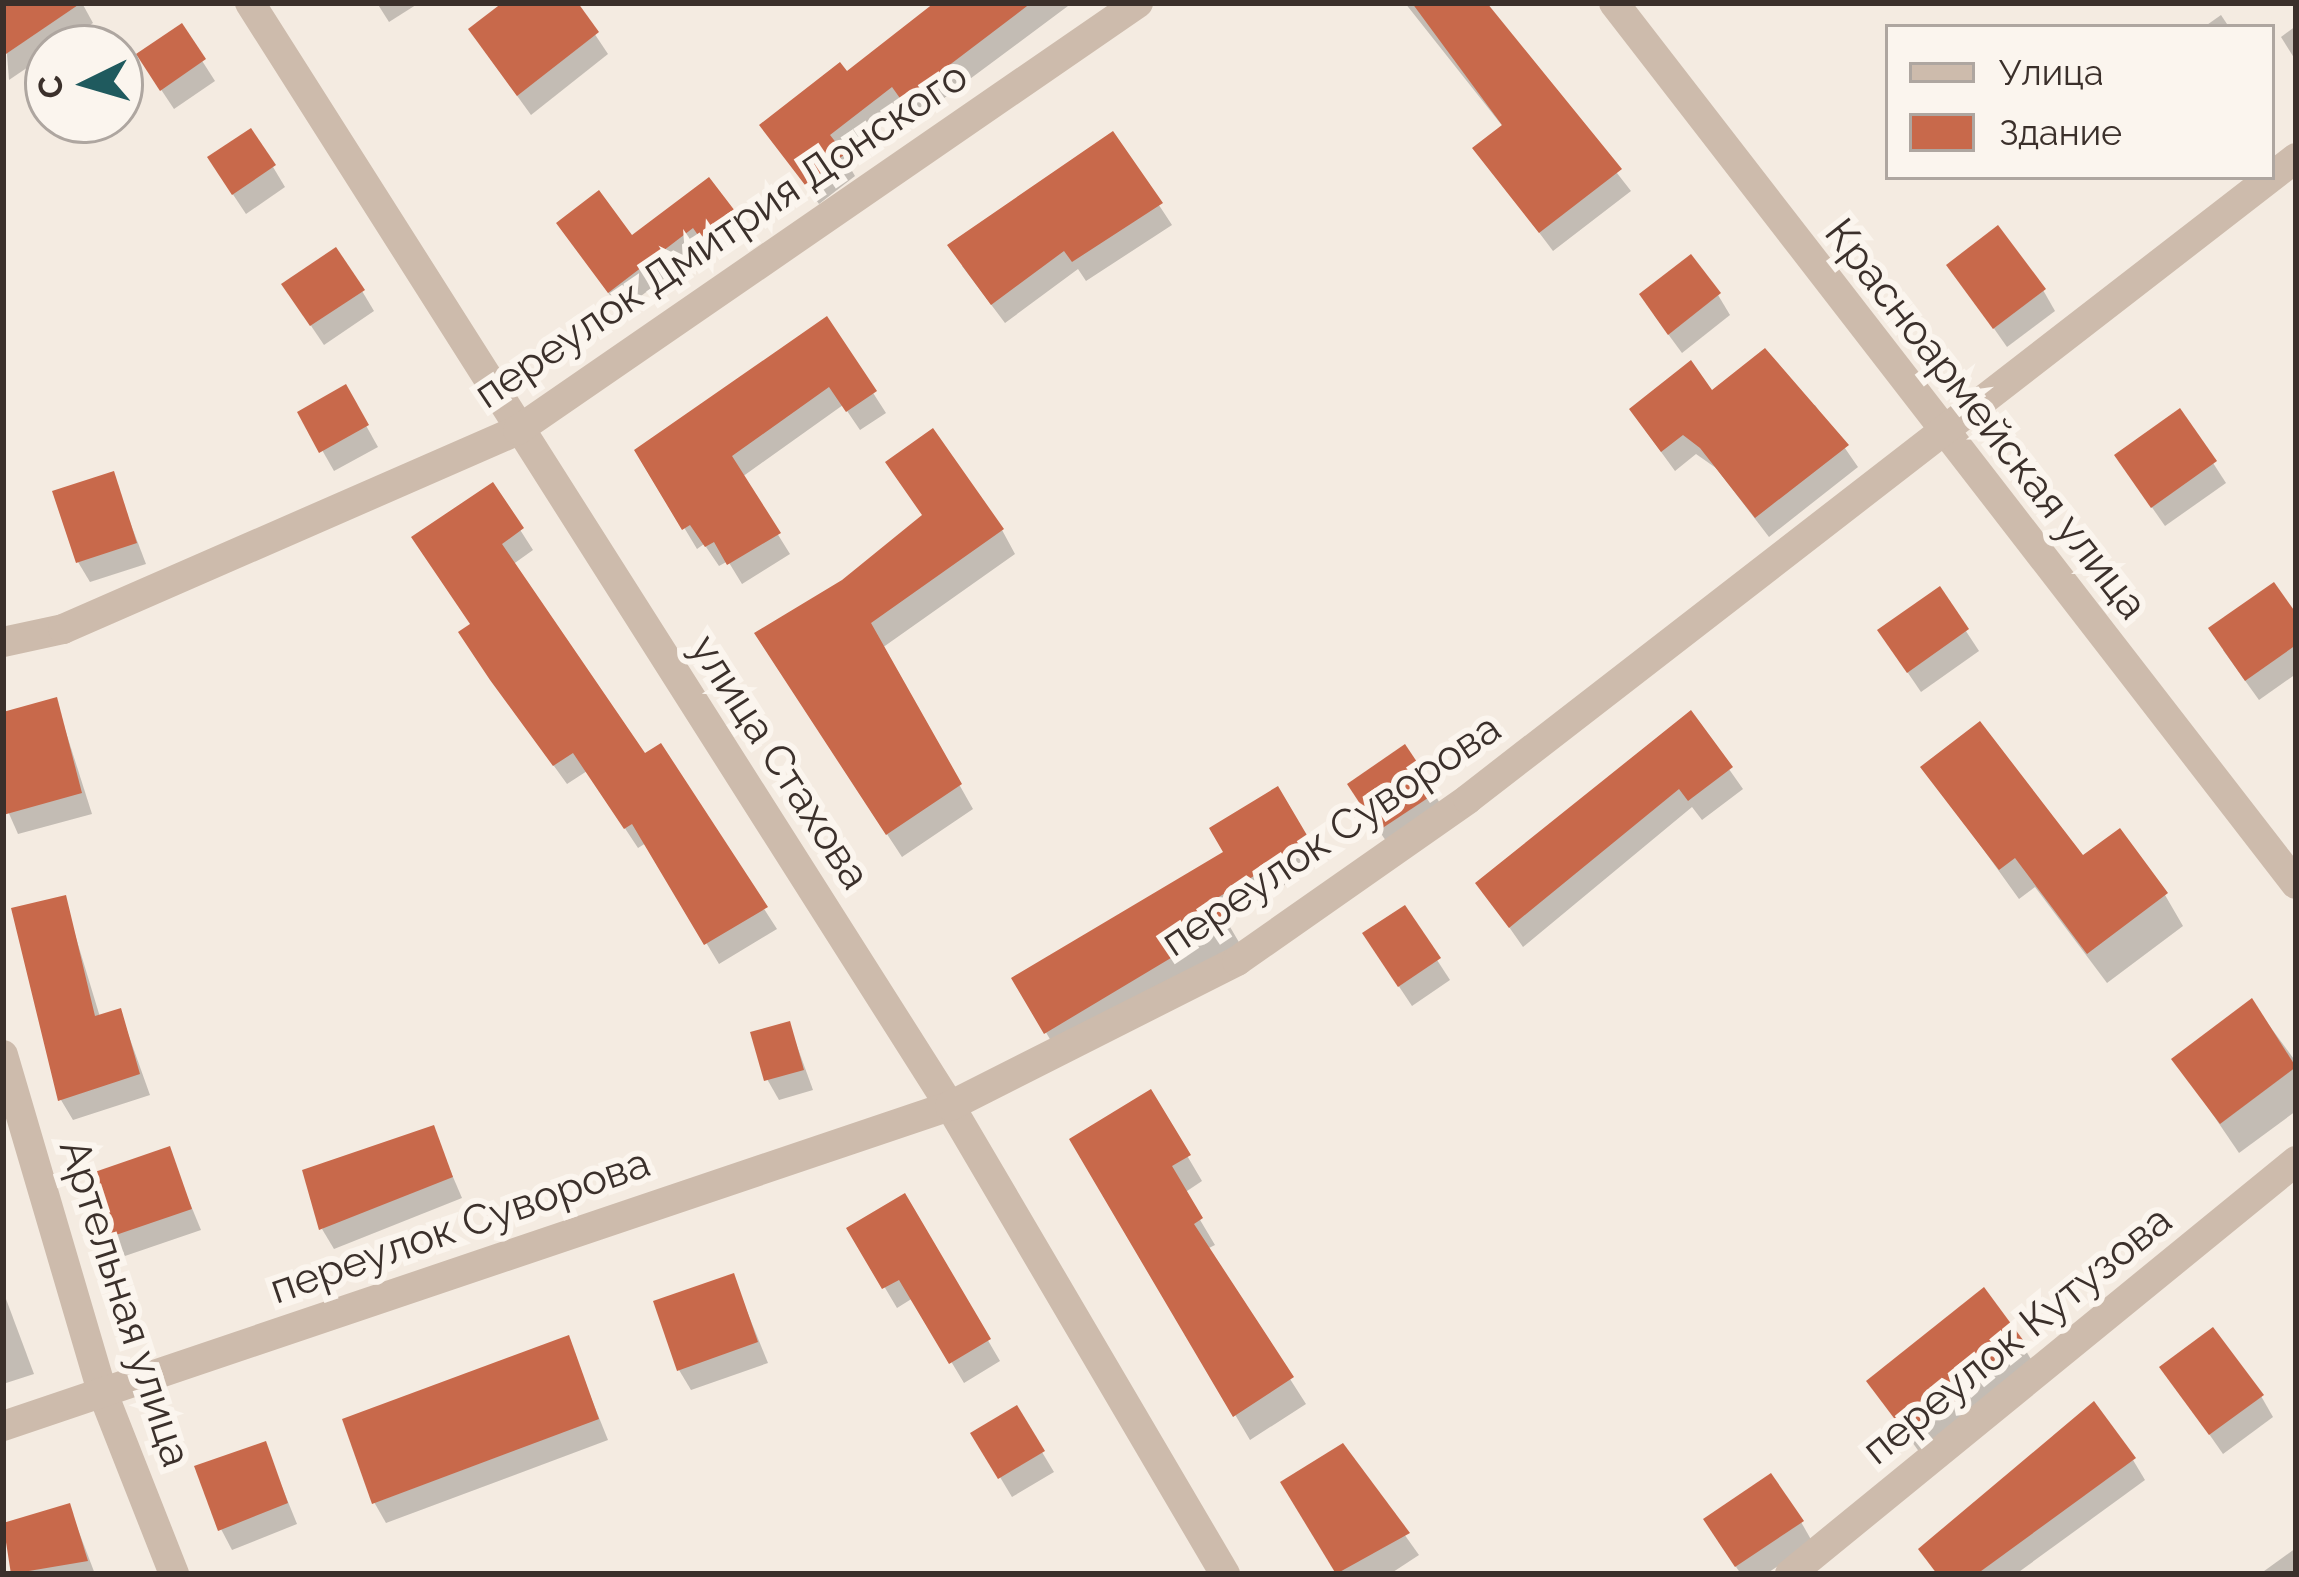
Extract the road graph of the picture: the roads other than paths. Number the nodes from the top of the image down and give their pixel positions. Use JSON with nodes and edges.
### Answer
{"nodes":[{"id":1,"x":250,"y":3,"type":"edge"},
{"id":2,"x":1138,"y":3,"type":"edge"},
{"id":3,"x":1614,"y":3,"type":"edge"},
{"id":4,"x":2268,"y":180,"type":"edge"},
{"id":5,"x":518,"y":430,"type":"junction"},
{"id":6,"x":1944,"y":438,"type":"junction"},
{"id":7,"x":3,"y":642,"type":"edge"},
{"id":8,"x":2296,"y":884,"type":"edge"},
{"id":9,"x":3,"y":1055,"type":"edge"},
{"id":10,"x":950,"y":1106,"type":"junction"},
{"id":11,"x":2296,"y":1161,"type":"edge"},
{"id":12,"x":102,"y":1391,"type":"junction"},
{"id":13,"x":3,"y":1426,"type":"edge"},
{"id":14,"x":174,"y":1574,"type":"edge"},
{"id":15,"x":1225,"y":1574,"type":"edge"},
{"id":16,"x":1790,"y":1574,"type":"edge"}],
"edges":[{"from":1,"to":5,"type":"street","name":"улица Стахова"},
{"from":2,"to":5,"type":"street","name":"переулок Дмитрия Донского"},
{"from":3,"to":6,"type":"street","name":"Красноармейская улица"},
{"from":4,"to":6,"type":"street","name":"переулок Суворова"},
{"from":5,"to":7,"type":"street","name":"переулок Дмитрия Донского"},
{"from":5,"to":10,"type":"street","name":"улица Стахова"},
{"from":6,"to":8,"type":"street","name":"Красноармейская улица"},
{"from":6,"to":10,"type":"street","name":"переулок Суворова"},
{"from":9,"to":12,"type":"street","name":"Артельная улица"},
{"from":10,"to":12,"type":"street","name":"переулок Суворова"},
{"from":10,"to":15,"type":"street","name":"улица Стахова"},
{"from":11,"to":16,"type":"street","name":"переулок Кутузова"},
{"from":12,"to":13,"type":"street","name":"переулок Суворова"},
{"from":12,"to":14,"type":"street","name":"Артельная улица"}]}
